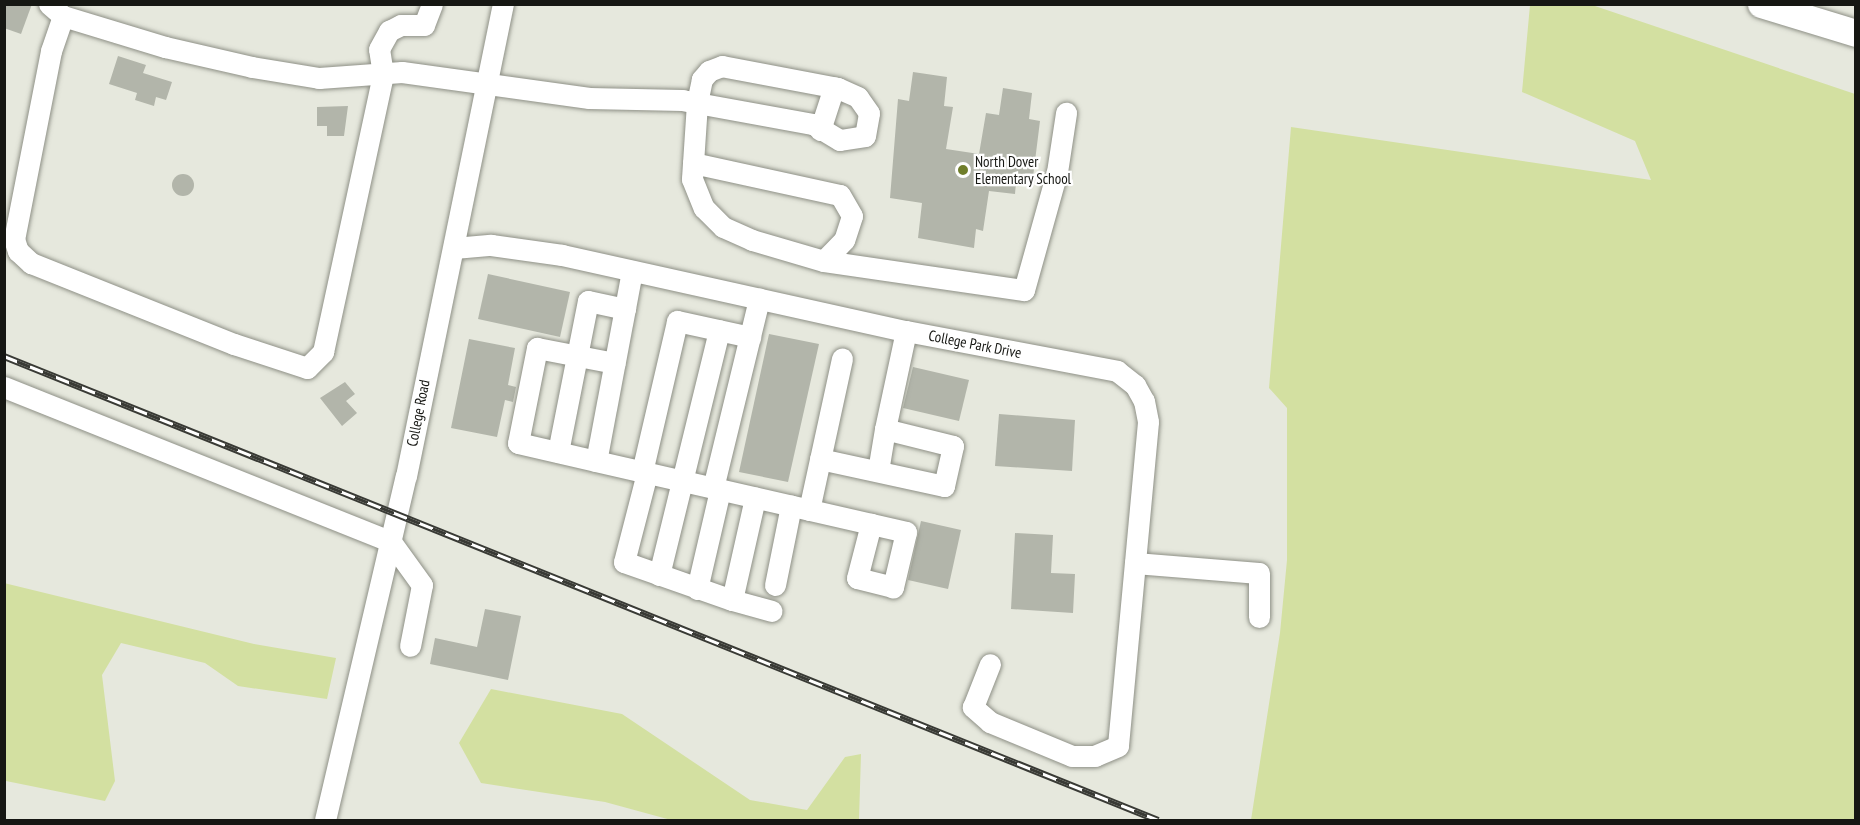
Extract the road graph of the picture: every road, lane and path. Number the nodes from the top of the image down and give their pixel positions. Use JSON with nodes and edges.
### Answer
{"nodes":[{"id":1,"x":432,"y":4,"type":"edge"},
{"id":2,"x":503,"y":4,"type":"edge"},
{"id":3,"x":1761,"y":4,"type":"edge"},
{"id":4,"x":56,"y":10,"type":"edge"},
{"id":5,"x":1856,"y":33,"type":"edge"},
{"id":6,"x":382,"y":74,"type":"junction"},
{"id":7,"x":486,"y":86,"type":"junction"},
{"id":8,"x":834,"y":87,"type":"junction"},
{"id":9,"x":698,"y":103,"type":"junction"},
{"id":10,"x":1066,"y":113,"type":"dead end"},
{"id":11,"x":820,"y":130,"type":"junction"},
{"id":12,"x":693,"y":163,"type":"junction"},
{"id":13,"x":454,"y":248,"type":"junction"},
{"id":14,"x":824,"y":261,"type":"junction"},
{"id":15,"x":632,"y":271,"type":"junction"},
{"id":16,"x":759,"y":299,"type":"junction"},
{"id":17,"x":625,"y":309,"type":"junction"},
{"id":18,"x":719,"y":330,"type":"junction"},
{"id":19,"x":906,"y":332,"type":"junction"},
{"id":20,"x":750,"y":337,"type":"junction"},
{"id":21,"x":578,"y":356,"type":"junction"},
{"id":22,"x":842,"y":358,"type":"dead end"},
{"id":23,"x":615,"y":363,"type":"junction"},
{"id":24,"x":4,"y":387,"type":"edge"},
{"id":25,"x":885,"y":429,"type":"junction"},
{"id":26,"x":558,"y":452,"type":"junction"},
{"id":27,"x":820,"y":459,"type":"junction"},
{"id":28,"x":596,"y":461,"type":"junction"},
{"id":29,"x":878,"y":471,"type":"junction"},
{"id":30,"x":644,"y":472,"type":"junction"},
{"id":31,"x":682,"y":481,"type":"junction"},
{"id":32,"x":717,"y":489,"type":"junction"},
{"id":33,"x":755,"y":498,"type":"junction"},
{"id":34,"x":800,"y":508,"type":"junction"},
{"id":35,"x":871,"y":524,"type":"dead end"},
{"id":36,"x":391,"y":542,"type":"junction"},
{"id":37,"x":1135,"y":563,"type":"junction"},
{"id":38,"x":659,"y":574,"type":"junction"},
{"id":39,"x":775,"y":585,"type":"dead end"},
{"id":40,"x":697,"y":589,"type":"junction"},
{"id":41,"x":732,"y":600,"type":"junction"},
{"id":42,"x":771,"y":611,"type":"dead end"},
{"id":43,"x":1259,"y":617,"type":"dead end"},
{"id":44,"x":410,"y":646,"type":"dead end"},
{"id":45,"x":990,"y":664,"type":"dead end"},
{"id":46,"x":325,"y":820,"type":"edge"}],
"edges":[{"from":1,"to":6,"type":"street"},
{"from":2,"to":7,"type":"street","name":"College Road"},
{"from":3,"to":5,"type":"main road"},
{"from":4,"to":6,"type":"street"},
{"from":4,"to":6,"type":"street"},
{"from":6,"to":7,"type":"street"},
{"from":7,"to":9,"type":"street"},
{"from":7,"to":13,"type":"street","name":"College Road"},
{"from":8,"to":9,"type":"street"},
{"from":8,"to":11,"type":"street"},
{"from":8,"to":11,"type":"street"},
{"from":9,"to":11,"type":"street"},
{"from":9,"to":12,"type":"street"},
{"from":10,"to":14,"type":"street"},
{"from":12,"to":14,"type":"street"},
{"from":12,"to":14,"type":"street"},
{"from":13,"to":15,"type":"street","name":"College Park Drive"},
{"from":13,"to":36,"type":"street","name":"College Road"},
{"from":15,"to":16,"type":"street","name":"College Park Drive"},
{"from":15,"to":17,"type":"street"},
{"from":16,"to":19,"type":"street","name":"College Park Drive"},
{"from":16,"to":20,"type":"street"},
{"from":17,"to":21,"type":"street"},
{"from":17,"to":23,"type":"street"},
{"from":18,"to":20,"type":"street"},
{"from":18,"to":30,"type":"street"},
{"from":18,"to":31,"type":"street"},
{"from":19,"to":25,"type":"street"},
{"from":19,"to":37,"type":"street","name":"College Park Drive"},
{"from":20,"to":32,"type":"street"},
{"from":21,"to":23,"type":"street"},
{"from":21,"to":26,"type":"street"},
{"from":21,"to":26,"type":"street"},
{"from":22,"to":27,"type":"street"},
{"from":23,"to":28,"type":"street"},
{"from":24,"to":36,"type":"street"},
{"from":25,"to":29,"type":"street"},
{"from":25,"to":29,"type":"street"},
{"from":26,"to":28,"type":"street"},
{"from":27,"to":29,"type":"street"},
{"from":27,"to":34,"type":"street"},
{"from":28,"to":30,"type":"street"},
{"from":30,"to":31,"type":"street"},
{"from":30,"to":38,"type":"street"},
{"from":31,"to":32,"type":"street"},
{"from":31,"to":38,"type":"street"},
{"from":32,"to":33,"type":"street"},
{"from":32,"to":40,"type":"street"},
{"from":33,"to":34,"type":"street"},
{"from":33,"to":41,"type":"street"},
{"from":34,"to":35,"type":"street"},
{"from":34,"to":39,"type":"street"},
{"from":36,"to":44,"type":"street"},
{"from":36,"to":46,"type":"street","name":"College Road"},
{"from":37,"to":43,"type":"street"},
{"from":37,"to":45,"type":"street","name":"College Park Drive"},
{"from":38,"to":40,"type":"street"},
{"from":40,"to":41,"type":"street"},
{"from":41,"to":42,"type":"street"}]}
